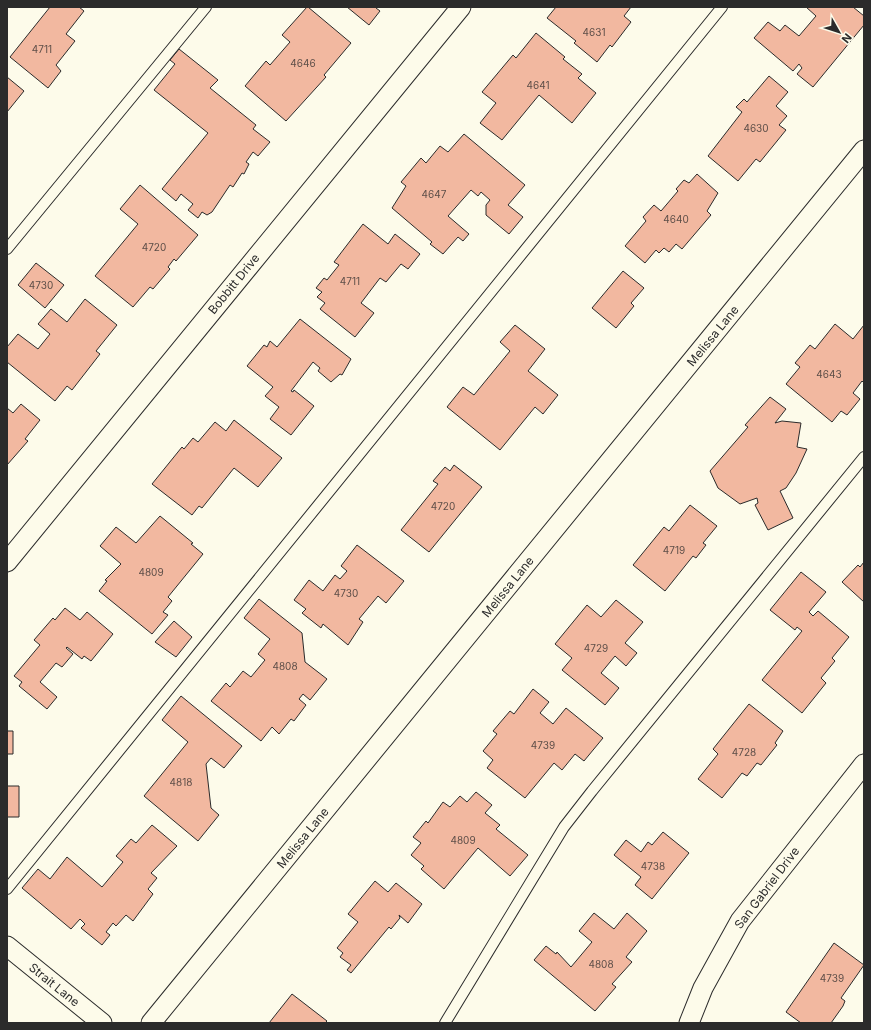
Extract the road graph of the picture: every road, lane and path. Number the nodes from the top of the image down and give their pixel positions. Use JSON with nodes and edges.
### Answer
{"nodes":[{"id":1,"x":206,"y":7,"type":"edge"},
{"id":2,"x":461,"y":7,"type":"edge"},
{"id":3,"x":722,"y":7,"type":"edge"},
{"id":4,"x":864,"y":150,"type":"edge"},
{"id":5,"x":7,"y":249,"type":"edge"},
{"id":6,"x":864,"y":457,"type":"edge"},
{"id":7,"x":7,"y":562,"type":"edge"},
{"id":8,"x":864,"y":764,"type":"edge"},
{"id":9,"x":7,"y":888,"type":"edge"},
{"id":10,"x":7,"y":946,"type":"edge"},
{"id":11,"x":102,"y":1023,"type":"edge"},
{"id":12,"x":151,"y":1023,"type":"edge"},
{"id":13,"x":445,"y":1023,"type":"edge"},
{"id":14,"x":688,"y":1023,"type":"edge"}],
"edges":[{"from":1,"to":5,"type":"lane"},
{"from":2,"to":7,"type":"street","name":"Bobbitt Drive"},
{"from":3,"to":9,"type":"lane"},
{"from":4,"to":12,"type":"street","name":"Melissa Lane"},
{"from":6,"to":13,"type":"lane"},
{"from":8,"to":14,"type":"street","name":"San Gabriel Drive"},
{"from":10,"to":11,"type":"street","name":"Strait Lane"}]}
